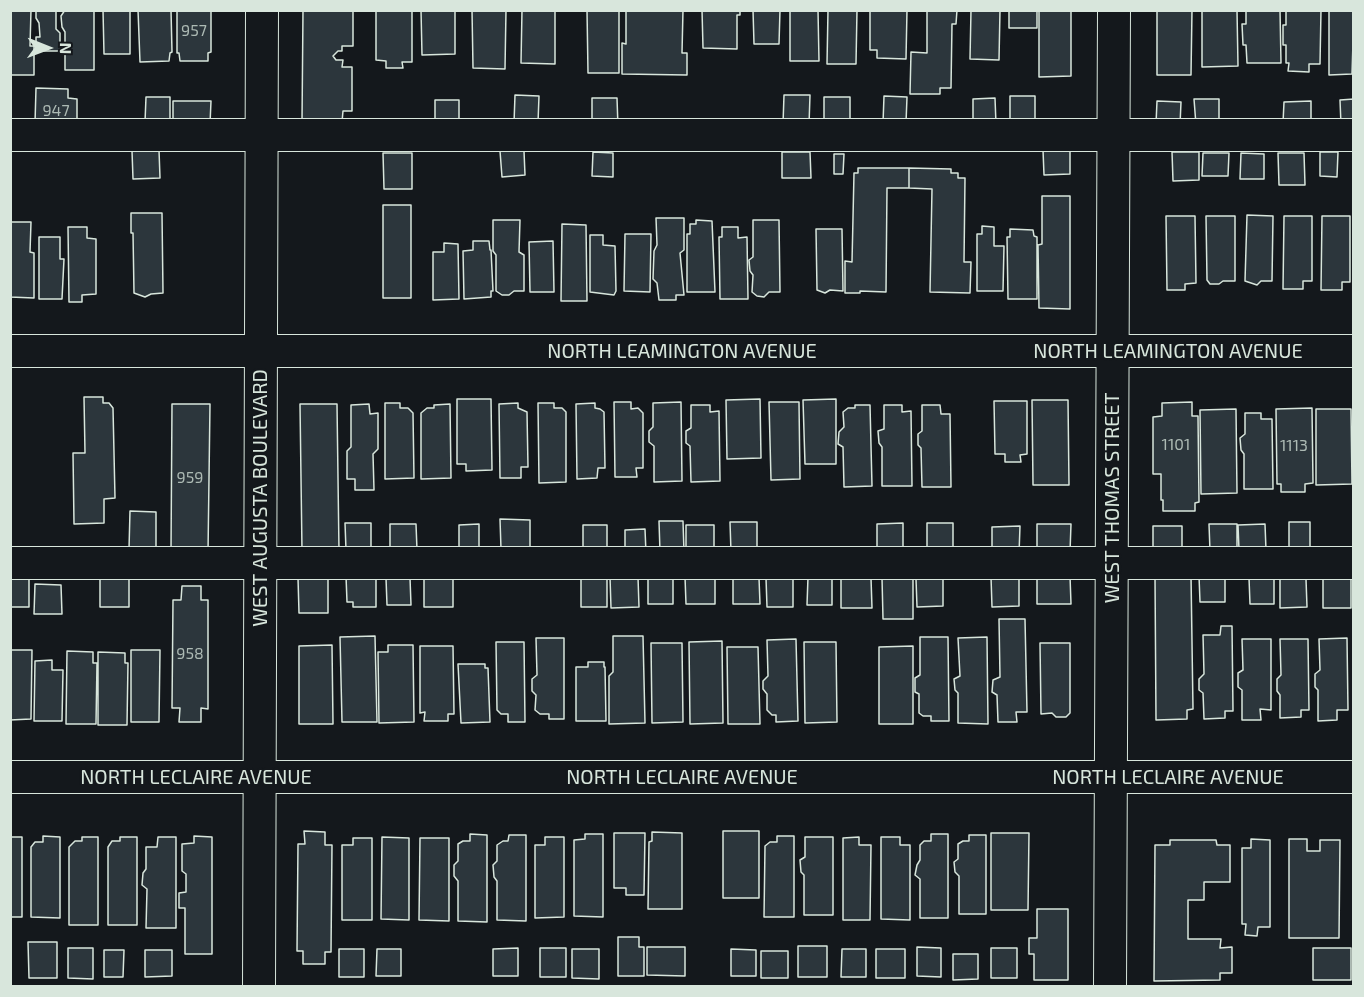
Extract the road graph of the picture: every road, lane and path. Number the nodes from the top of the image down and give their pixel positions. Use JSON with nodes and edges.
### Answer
{"nodes":[{"id":1,"x":262,"y":10,"type":"edge"},
{"id":2,"x":1114,"y":10,"type":"edge"},
{"id":3,"x":10,"y":135,"type":"edge"},
{"id":4,"x":262,"y":135,"type":"junction"},
{"id":5,"x":1114,"y":135,"type":"junction"},
{"id":6,"x":1353,"y":135,"type":"edge"},
{"id":7,"x":10,"y":351,"type":"edge"},
{"id":8,"x":261,"y":351,"type":"junction"},
{"id":9,"x":1113,"y":351,"type":"junction"},
{"id":10,"x":1353,"y":351,"type":"edge"},
{"id":11,"x":260,"y":562,"type":"junction"},
{"id":12,"x":10,"y":563,"type":"edge"},
{"id":13,"x":1353,"y":563,"type":"edge"},
{"id":14,"x":1112,"y":564,"type":"junction"},
{"id":15,"x":10,"y":777,"type":"edge"},
{"id":16,"x":260,"y":777,"type":"junction"},
{"id":17,"x":1111,"y":777,"type":"junction"},
{"id":18,"x":1353,"y":777,"type":"edge"},
{"id":19,"x":259,"y":987,"type":"edge"},
{"id":20,"x":1110,"y":987,"type":"edge"}],
"edges":[{"from":1,"to":4,"type":"street","name":"WEST AUGUSTA BOULEVARD"},
{"from":2,"to":5,"type":"street","name":"WEST THOMAS STREET"},
{"from":3,"to":4,"type":"street"},
{"from":4,"to":5,"type":"street"},
{"from":4,"to":8,"type":"street","name":"WEST AUGUSTA BOULEVARD"},
{"from":5,"to":6,"type":"street"},
{"from":5,"to":9,"type":"street","name":"WEST THOMAS STREET"},
{"from":7,"to":8,"type":"street","name":"NORTH LEAMINGTON AVENUE"},
{"from":8,"to":9,"type":"street","name":"NORTH LEAMINGTON AVENUE"},
{"from":8,"to":11,"type":"street","name":"WEST AUGUSTA BOULEVARD"},
{"from":9,"to":10,"type":"street","name":"NORTH LEAMINGTON AVENUE"},
{"from":9,"to":14,"type":"street","name":"WEST THOMAS STREET"},
{"from":11,"to":12,"type":"street"},
{"from":11,"to":14,"type":"street"},
{"from":11,"to":16,"type":"street","name":"WEST AUGUSTA BOULEVARD"},
{"from":13,"to":14,"type":"street"},
{"from":14,"to":17,"type":"street","name":"WEST THOMAS STREET"},
{"from":15,"to":16,"type":"street","name":"NORTH LECLAIRE AVENUE"},
{"from":16,"to":17,"type":"street","name":"NORTH LECLAIRE AVENUE"},
{"from":16,"to":19,"type":"street","name":"WEST AUGUSTA BOULEVARD"},
{"from":17,"to":18,"type":"street","name":"NORTH LECLAIRE AVENUE"},
{"from":17,"to":20,"type":"street","name":"WEST THOMAS STREET"}]}
